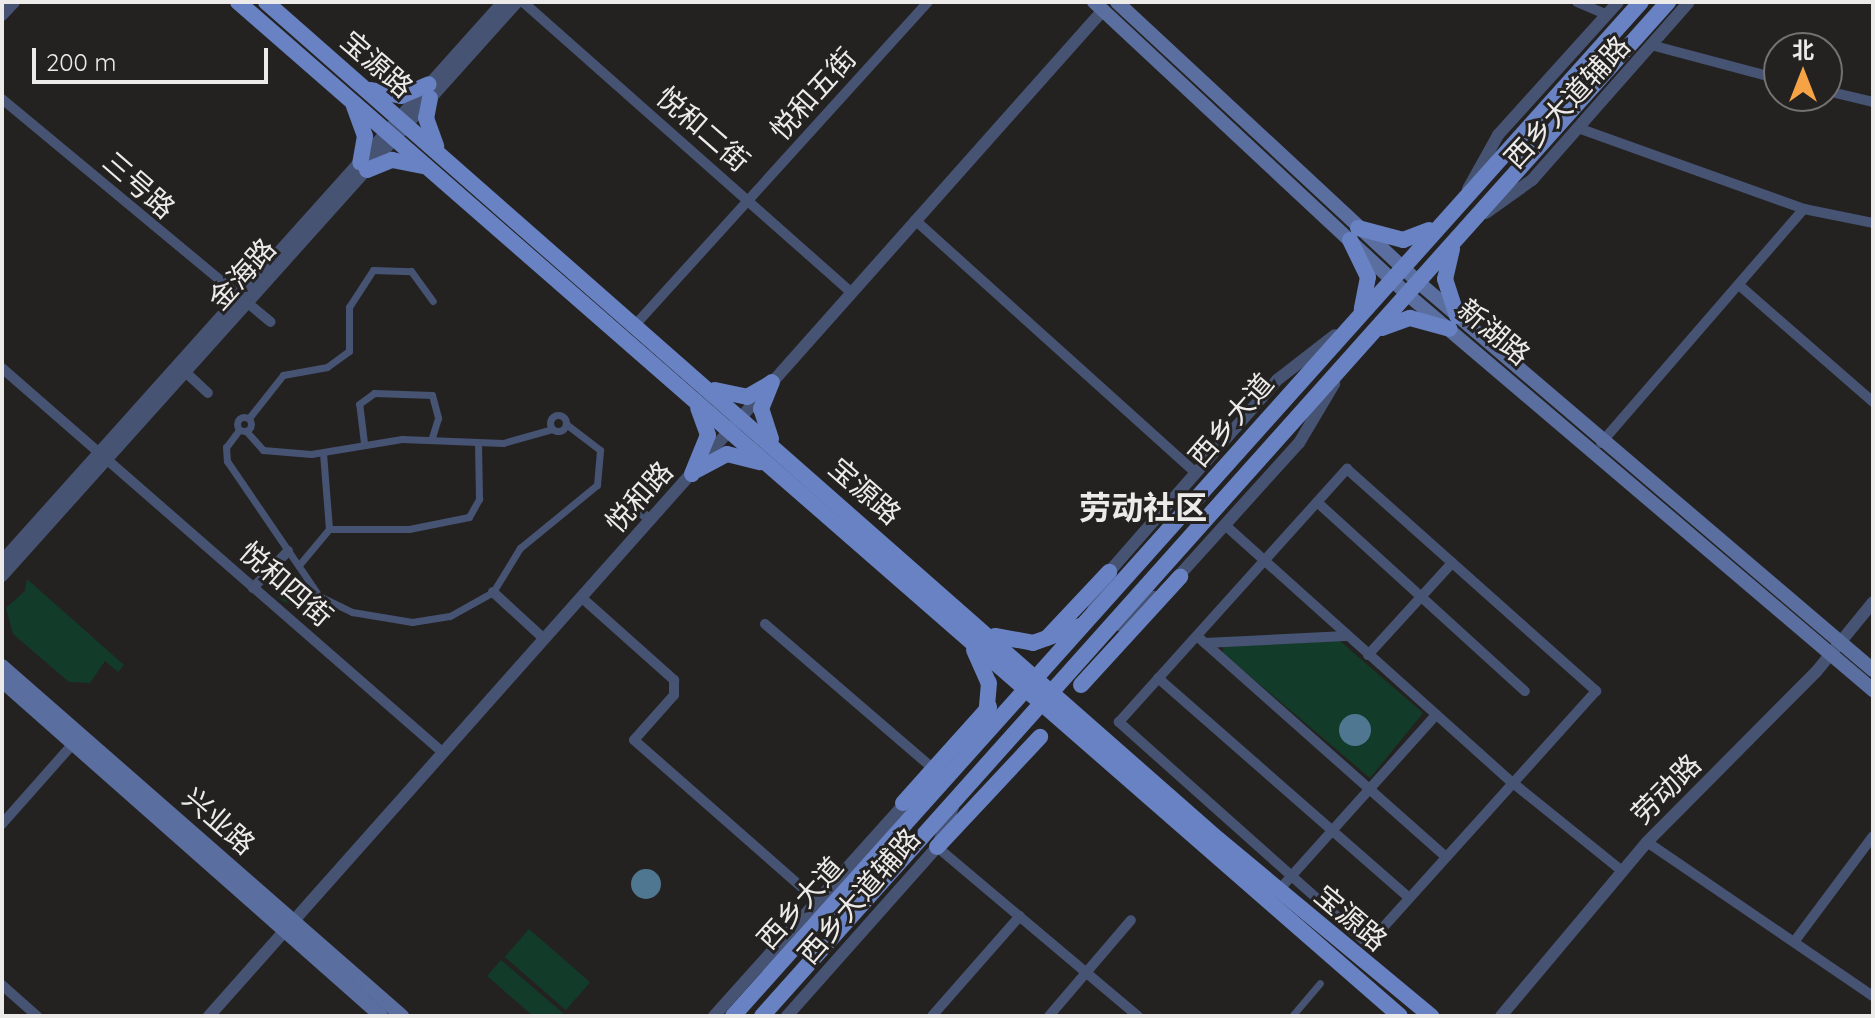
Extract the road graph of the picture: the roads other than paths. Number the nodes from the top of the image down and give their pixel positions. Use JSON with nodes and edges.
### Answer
{"nodes":[{"id":1,"x":14,"y":2,"type":"edge"},
{"id":2,"x":238,"y":2,"type":"edge"},
{"id":3,"x":266,"y":2,"type":"edge"},
{"id":4,"x":503,"y":2,"type":"edge"},
{"id":5,"x":517,"y":2,"type":"edge"},
{"id":6,"x":523,"y":2,"type":"edge"},
{"id":7,"x":928,"y":2,"type":"edge"},
{"id":8,"x":1577,"y":2,"type":"edge"},
{"id":9,"x":1618,"y":2,"type":"edge"},
{"id":10,"x":1641,"y":2,"type":"edge"},
{"id":11,"x":1668,"y":2,"type":"edge"},
{"id":12,"x":1689,"y":2,"type":"edge"},
{"id":13,"x":1098,"y":6,"type":"edge"},
{"id":14,"x":1125,"y":6,"type":"edge"},
{"id":15,"x":2,"y":15,"type":"edge"},
{"id":16,"x":1607,"y":15,"type":"junction"},
{"id":17,"x":1651,"y":45,"type":"junction"},
{"id":18,"x":1763,"y":75,"type":"edge"},
{"id":19,"x":363,"y":87,"type":"junction"},
{"id":20,"x":430,"y":91,"type":"junction"},
{"id":21,"x":1843,"y":95,"type":"edge"},
{"id":22,"x":348,"y":98,"type":"junction"},
{"id":23,"x":2,"y":99,"type":"edge"},
{"id":24,"x":1873,"y":102,"type":"edge"},
{"id":25,"x":403,"y":121,"type":"junction"},
{"id":26,"x":1578,"y":128,"type":"junction"},
{"id":27,"x":391,"y":135,"type":"junction"},
{"id":28,"x":444,"y":157,"type":"junction"},
{"id":29,"x":364,"y":166,"type":"junction"},
{"id":30,"x":438,"y":176,"type":"junction"},
{"id":31,"x":748,"y":200,"type":"junction"},
{"id":32,"x":1460,"y":202,"type":"junction"},
{"id":33,"x":1804,"y":209,"type":"junction"},
{"id":34,"x":915,"y":220,"type":"junction"},
{"id":35,"x":1441,"y":223,"type":"junction"},
{"id":36,"x":1873,"y":223,"type":"edge"},
{"id":37,"x":1465,"y":229,"type":"junction"},
{"id":38,"x":1354,"y":234,"type":"junction"},
{"id":39,"x":1396,"y":273,"type":"junction"},
{"id":40,"x":1739,"y":285,"type":"junction"},
{"id":41,"x":1413,"y":288,"type":"junction"},
{"id":42,"x":851,"y":292,"type":"junction"},
{"id":43,"x":433,"y":301,"type":"dead end"},
{"id":44,"x":240,"y":304,"type":"junction"},
{"id":45,"x":1357,"y":317,"type":"junction"},
{"id":46,"x":271,"y":322,"type":"dead end"},
{"id":47,"x":1454,"y":323,"type":"junction"},
{"id":48,"x":636,"y":324,"type":"junction"},
{"id":49,"x":1371,"y":335,"type":"junction"},
{"id":50,"x":1346,"y":363,"type":"junction"},
{"id":51,"x":2,"y":368,"type":"edge"},
{"id":52,"x":182,"y":370,"type":"junction"},
{"id":53,"x":772,"y":382,"type":"junction"},
{"id":54,"x":703,"y":383,"type":"junction"},
{"id":55,"x":684,"y":392,"type":"junction"},
{"id":56,"x":208,"y":393,"type":"dead end"},
{"id":57,"x":1873,"y":402,"type":"edge"},
{"id":58,"x":249,"y":418,"type":"junction"},
{"id":59,"x":742,"y":418,"type":"junction"},
{"id":60,"x":566,"y":424,"type":"junction"},
{"id":61,"x":552,"y":429,"type":"junction"},
{"id":62,"x":243,"y":431,"type":"junction"},
{"id":63,"x":730,"y":432,"type":"junction"},
{"id":64,"x":432,"y":438,"type":"junction"},
{"id":65,"x":364,"y":443,"type":"junction"},
{"id":66,"x":478,"y":444,"type":"junction"},
{"id":67,"x":1599,"y":446,"type":"junction"},
{"id":68,"x":323,"y":453,"type":"junction"},
{"id":69,"x":103,"y":457,"type":"junction"},
{"id":70,"x":791,"y":461,"type":"junction"},
{"id":71,"x":775,"y":470,"type":"junction"},
{"id":72,"x":1196,"y":473,"type":"junction"},
{"id":73,"x":692,"y":474,"type":"junction"},
{"id":74,"x":1317,"y":502,"type":"junction"},
{"id":75,"x":632,"y":504,"type":"dead end"},
{"id":76,"x":650,"y":520,"type":"junction"},
{"id":77,"x":1225,"y":525,"type":"junction"},
{"id":78,"x":329,"y":529,"type":"junction"},
{"id":79,"x":288,"y":551,"type":"junction"},
{"id":80,"x":2,"y":561,"type":"edge"},
{"id":81,"x":1263,"y":562,"type":"junction"},
{"id":82,"x":1452,"y":563,"type":"junction"},
{"id":83,"x":299,"y":565,"type":"junction"},
{"id":84,"x":1109,"y":572,"type":"junction"},
{"id":85,"x":2,"y":576,"type":"edge"},
{"id":86,"x":1180,"y":577,"type":"junction"},
{"id":87,"x":253,"y":588,"type":"junction"},
{"id":88,"x":493,"y":592,"type":"junction"},
{"id":89,"x":581,"y":597,"type":"junction"},
{"id":90,"x":1421,"y":597,"type":"junction"},
{"id":91,"x":1873,"y":602,"type":"edge"},
{"id":92,"x":1088,"y":621,"type":"junction"},
{"id":93,"x":765,"y":624,"type":"dead end"},
{"id":94,"x":969,"y":629,"type":"junction"},
{"id":95,"x":1107,"y":634,"type":"junction"},
{"id":96,"x":1346,"y":636,"type":"junction"},
{"id":97,"x":543,"y":638,"type":"junction"},
{"id":98,"x":1201,"y":639,"type":"junction"},
{"id":99,"x":1046,"y":640,"type":"junction"},
{"id":100,"x":1837,"y":649,"type":"junction"},
{"id":101,"x":1368,"y":655,"type":"junction"},
{"id":102,"x":2,"y":666,"type":"edge"},
{"id":103,"x":1873,"y":670,"type":"edge"},
{"id":104,"x":1037,"y":677,"type":"junction"},
{"id":105,"x":1158,"y":678,"type":"junction"},
{"id":106,"x":2,"y":681,"type":"edge"},
{"id":107,"x":1081,"y":685,"type":"junction"},
{"id":108,"x":1026,"y":690,"type":"junction"},
{"id":109,"x":1873,"y":690,"type":"edge"},
{"id":110,"x":1525,"y":691,"type":"dead end"},
{"id":111,"x":1054,"y":692,"type":"junction"},
{"id":112,"x":1042,"y":705,"type":"junction"},
{"id":113,"x":989,"y":707,"type":"junction"},
{"id":114,"x":1436,"y":715,"type":"junction"},
{"id":115,"x":1086,"y":721,"type":"junction"},
{"id":116,"x":1040,"y":737,"type":"junction"},
{"id":117,"x":1084,"y":742,"type":"junction"},
{"id":118,"x":72,"y":745,"type":"junction"},
{"id":119,"x":972,"y":750,"type":"junction"},
{"id":120,"x":441,"y":751,"type":"junction"},
{"id":121,"x":1107,"y":751,"type":"junction"},
{"id":122,"x":992,"y":761,"type":"junction"},
{"id":123,"x":940,"y":774,"type":"junction"},
{"id":124,"x":1513,"y":783,"type":"junction"},
{"id":125,"x":1370,"y":790,"type":"junction"},
{"id":126,"x":956,"y":801,"type":"junction"},
{"id":127,"x":903,"y":803,"type":"joint"},
{"id":128,"x":2,"y":824,"type":"edge"},
{"id":129,"x":1332,"y":831,"type":"junction"},
{"id":130,"x":1873,"y":836,"type":"edge"},
{"id":131,"x":1647,"y":842,"type":"junction"},
{"id":132,"x":937,"y":847,"type":"junction"},
{"id":133,"x":1446,"y":857,"type":"junction"},
{"id":134,"x":1622,"y":871,"type":"junction"},
{"id":135,"x":1292,"y":876,"type":"junction"},
{"id":136,"x":1278,"y":891,"type":"junction"},
{"id":137,"x":1409,"y":898,"type":"junction"},
{"id":138,"x":816,"y":900,"type":"junction"},
{"id":139,"x":1020,"y":916,"type":"junction"},
{"id":140,"x":1131,"y":920,"type":"dead end"},
{"id":141,"x":289,"y":926,"type":"junction"},
{"id":142,"x":1794,"y":942,"type":"junction"},
{"id":143,"x":1086,"y":972,"type":"junction"},
{"id":144,"x":1320,"y":983,"type":"dead end"},
{"id":145,"x":2,"y":985,"type":"edge"},
{"id":146,"x":1873,"y":996,"type":"edge"},
{"id":147,"x":936,"y":1015,"type":"edge"},
{"id":148,"x":37,"y":1016,"type":"edge"},
{"id":149,"x":209,"y":1016,"type":"edge"},
{"id":150,"x":381,"y":1016,"type":"edge"},
{"id":151,"x":402,"y":1016,"type":"edge"},
{"id":152,"x":714,"y":1016,"type":"edge"},
{"id":153,"x":733,"y":1016,"type":"edge"},
{"id":154,"x":762,"y":1016,"type":"edge"},
{"id":155,"x":787,"y":1016,"type":"edge"},
{"id":156,"x":1049,"y":1016,"type":"edge"},
{"id":157,"x":1138,"y":1016,"type":"edge"},
{"id":158,"x":1292,"y":1016,"type":"edge"},
{"id":159,"x":1400,"y":1016,"type":"edge"},
{"id":160,"x":1431,"y":1016,"type":"edge"},
{"id":161,"x":1501,"y":1016,"type":"edge"}],
"edges":[{"from":1,"to":15,"type":"street"},
{"from":2,"to":22,"type":"main road","name":"宝源路"},
{"from":3,"to":19,"type":"main road","name":"宝源路"},
{"from":4,"to":20,"type":"street","name":"金海路"},
{"from":5,"to":20,"type":"street","name":"金海路"},
{"from":6,"to":31,"type":"street","name":"悦和二街"},
{"from":7,"to":31,"type":"street","name":"悦和五街"},
{"from":8,"to":16,"type":"street"},
{"from":9,"to":16,"type":"street","name":"西乡大道辅路"},
{"from":10,"to":32,"type":"main road","name":"西乡大道"},
{"from":11,"to":37,"type":"main road","name":"西乡大道"},
{"from":12,"to":17,"type":"street","name":"西乡大道辅路"},
{"from":13,"to":34,"type":"street","name":"悦和路"},
{"from":13,"to":38,"type":"main road","name":"新湖路"},
{"from":14,"to":38,"type":"main road","name":"新湖路"},
{"from":16,"to":32,"type":"street","name":"西乡大道辅路"},
{"from":17,"to":18,"type":"street"},
{"from":17,"to":26,"type":"street","name":"西乡大道辅路"},
{"from":19,"to":20,"type":"main road"},
{"from":19,"to":25,"type":"main road","name":"宝源路"},
{"from":20,"to":25,"type":"street","name":"金海路"},
{"from":20,"to":28,"type":"main road"},
{"from":21,"to":24,"type":"street"},
{"from":22,"to":27,"type":"main road","name":"宝源路"},
{"from":22,"to":29,"type":"main road"},
{"from":23,"to":44,"type":"street","name":"三号路"},
{"from":25,"to":27,"type":"street","name":"金海路"},
{"from":25,"to":28,"type":"main road","name":"宝源路"},
{"from":26,"to":33,"type":"street"},
{"from":26,"to":37,"type":"street","name":"西乡大道辅路"},
{"from":27,"to":29,"type":"street","name":"金海路"},
{"from":27,"to":30,"type":"main road","name":"宝源路"},
{"from":28,"to":48,"type":"main road","name":"宝源路"},
{"from":29,"to":30,"type":"main road"},
{"from":29,"to":44,"type":"street","name":"金海路"},
{"from":30,"to":55,"type":"main road","name":"宝源路"},
{"from":31,"to":42,"type":"street","name":"悦和二街"},
{"from":31,"to":48,"type":"street","name":"悦和五街"},
{"from":32,"to":35,"type":"main road","name":"西乡大道"},
{"from":33,"to":36,"type":"street"},
{"from":33,"to":40,"type":"street"},
{"from":34,"to":42,"type":"street","name":"悦和路"},
{"from":34,"to":72,"type":"street"},
{"from":35,"to":38,"type":"main road"},
{"from":35,"to":39,"type":"main road","name":"西乡大道"},
{"from":37,"to":41,"type":"main road","name":"西乡大道"},
{"from":37,"to":47,"type":"main road"},
{"from":38,"to":39,"type":"main road","name":"新湖路"},
{"from":38,"to":45,"type":"main road"},
{"from":39,"to":41,"type":"main road","name":"新湖路"},
{"from":39,"to":45,"type":"main road","name":"西乡大道"},
{"from":40,"to":57,"type":"street"},
{"from":40,"to":67,"type":"street"},
{"from":41,"to":47,"type":"main road","name":"新湖路"},
{"from":41,"to":49,"type":"main road","name":"西乡大道"},
{"from":42,"to":53,"type":"street","name":"悦和路"},
{"from":43,"to":58,"type":"street"},
{"from":44,"to":46,"type":"street","name":"三号路"},
{"from":44,"to":52,"type":"street","name":"金海路"},
{"from":45,"to":72,"type":"street"},
{"from":45,"to":92,"type":"main road","name":"西乡大道"},
{"from":47,"to":49,"type":"main road"},
{"from":47,"to":67,"type":"main road","name":"新湖路"},
{"from":48,"to":54,"type":"main road","name":"宝源路"},
{"from":49,"to":50,"type":"main road","name":"西乡大道"},
{"from":50,"to":77,"type":"street"},
{"from":50,"to":95,"type":"main road","name":"西乡大道"},
{"from":51,"to":69,"type":"street","name":"悦和四街"},
{"from":52,"to":56,"type":"street"},
{"from":52,"to":69,"type":"street","name":"金海路"},
{"from":53,"to":54,"type":"main road"},
{"from":53,"to":59,"type":"street","name":"悦和路"},
{"from":53,"to":70,"type":"main road"},
{"from":54,"to":59,"type":"main road","name":"宝源路"},
{"from":55,"to":63,"type":"main road","name":"宝源路"},
{"from":55,"to":73,"type":"main road"},
{"from":58,"to":62,"type":"street"},
{"from":58,"to":62,"type":"street"},
{"from":59,"to":63,"type":"street","name":"悦和路"},
{"from":59,"to":70,"type":"main road","name":"宝源路"},
{"from":60,"to":61,"type":"street"},
{"from":60,"to":61,"type":"street"},
{"from":60,"to":88,"type":"street"},
{"from":61,"to":66,"type":"street"},
{"from":62,"to":68,"type":"street"},
{"from":62,"to":79,"type":"street"},
{"from":63,"to":71,"type":"main road","name":"宝源路"},
{"from":63,"to":73,"type":"street","name":"悦和路"},
{"from":64,"to":65,"type":"street"},
{"from":64,"to":65,"type":"street"},
{"from":64,"to":66,"type":"street"},
{"from":65,"to":68,"type":"street"},
{"from":66,"to":78,"type":"street"},
{"from":67,"to":100,"type":"main road","name":"新湖路"},
{"from":68,"to":78,"type":"street"},
{"from":69,"to":80,"type":"street","name":"金海路"},
{"from":69,"to":85,"type":"street","name":"金海路"},
{"from":69,"to":87,"type":"street","name":"悦和四街"},
{"from":70,"to":94,"type":"main road","name":"宝源路"},
{"from":71,"to":73,"type":"main road"},
{"from":71,"to":94,"type":"main road","name":"宝源路"},
{"from":72,"to":84,"type":"street"},
{"from":73,"to":76,"type":"street","name":"悦和路"},
{"from":74,"to":81,"type":"street"},
{"from":74,"to":82,"type":"street"},
{"from":74,"to":90,"type":"street"},
{"from":75,"to":76,"type":"street"},
{"from":76,"to":89,"type":"street","name":"悦和路"},
{"from":77,"to":81,"type":"street"},
{"from":77,"to":86,"type":"street"},
{"from":78,"to":83,"type":"street"},
{"from":79,"to":83,"type":"street"},
{"from":79,"to":87,"type":"street"},
{"from":81,"to":96,"type":"street"},
{"from":81,"to":98,"type":"street"},
{"from":82,"to":90,"type":"street"},
{"from":82,"to":124,"type":"street"},
{"from":83,"to":88,"type":"street"},
{"from":84,"to":92,"type":"street"},
{"from":84,"to":99,"type":"main road"},
{"from":86,"to":95,"type":"street"},
{"from":86,"to":107,"type":"main road"},
{"from":87,"to":120,"type":"street","name":"悦和四街"},
{"from":88,"to":97,"type":"street"},
{"from":89,"to":97,"type":"street","name":"悦和路"},
{"from":89,"to":138,"type":"street"},
{"from":90,"to":101,"type":"street"},
{"from":90,"to":110,"type":"street"},
{"from":91,"to":100,"type":"street","name":"劳动路"},
{"from":92,"to":99,"type":"main road"},
{"from":92,"to":104,"type":"main road","name":"西乡大道"},
{"from":93,"to":123,"type":"street"},
{"from":94,"to":99,"type":"main road"},
{"from":94,"to":104,"type":"main road","name":"宝源路"},
{"from":94,"to":108,"type":"main road","name":"宝源路"},
{"from":94,"to":113,"type":"main road"},
{"from":95,"to":107,"type":"main road"},
{"from":95,"to":111,"type":"main road","name":"西乡大道"},
{"from":96,"to":98,"type":"street"},
{"from":96,"to":101,"type":"street"},
{"from":97,"to":120,"type":"street","name":"悦和路"},
{"from":98,"to":105,"type":"street"},
{"from":98,"to":125,"type":"street"},
{"from":100,"to":103,"type":"main road","name":"新湖路"},
{"from":100,"to":109,"type":"main road","name":"新湖路"},
{"from":100,"to":131,"type":"street","name":"劳动路"},
{"from":101,"to":114,"type":"street"},
{"from":102,"to":141,"type":"main road","name":"兴业路"},
{"from":104,"to":108,"type":"main road","name":"西乡大道"},
{"from":104,"to":111,"type":"main road","name":"宝源路"},
{"from":105,"to":129,"type":"street"},
{"from":105,"to":135,"type":"street"},
{"from":106,"to":118,"type":"main road","name":"兴业路"},
{"from":107,"to":115,"type":"main road"},
{"from":108,"to":112,"type":"main road","name":"宝源路"},
{"from":108,"to":119,"type":"main road","name":"西乡大道"},
{"from":111,"to":112,"type":"main road","name":"西乡大道"},
{"from":111,"to":115,"type":"main road","name":"宝源路"},
{"from":112,"to":117,"type":"main road","name":"宝源路"},
{"from":112,"to":122,"type":"main road","name":"西乡大道"},
{"from":113,"to":119,"type":"main road"},
{"from":113,"to":123,"type":"main road"},
{"from":114,"to":124,"type":"street"},
{"from":114,"to":125,"type":"street"},
{"from":115,"to":121,"type":"main road","name":"宝源路"},
{"from":116,"to":117,"type":"main road"},
{"from":116,"to":122,"type":"main road"},
{"from":116,"to":132,"type":"main road"},
{"from":117,"to":121,"type":"main road","name":"宝源路"},
{"from":118,"to":128,"type":"street"},
{"from":118,"to":141,"type":"main road","name":"兴业路"},
{"from":119,"to":123,"type":"main road","name":"西乡大道"},
{"from":120,"to":141,"type":"street","name":"悦和路"},
{"from":121,"to":136,"type":"main road","name":"宝源路"},
{"from":121,"to":159,"type":"main road","name":"宝源路"},
{"from":122,"to":126,"type":"main road","name":"西乡大道"},
{"from":123,"to":127,"type":"main road"},
{"from":123,"to":153,"type":"main road","name":"西乡大道"},
{"from":124,"to":133,"type":"street"},
{"from":124,"to":134,"type":"street"},
{"from":125,"to":129,"type":"street"},
{"from":125,"to":133,"type":"street"},
{"from":126,"to":132,"type":"street","name":"西乡大道辅路"},
{"from":126,"to":154,"type":"main road","name":"西乡大道"},
{"from":127,"to":138,"type":"street","name":"西乡大道辅路"},
{"from":129,"to":135,"type":"street"},
{"from":129,"to":137,"type":"street"},
{"from":130,"to":142,"type":"street"},
{"from":131,"to":134,"type":"street","name":"劳动路"},
{"from":131,"to":142,"type":"street"},
{"from":132,"to":139,"type":"street"},
{"from":132,"to":155,"type":"street","name":"西乡大道辅路"},
{"from":133,"to":137,"type":"street"},
{"from":134,"to":161,"type":"street","name":"劳动路"},
{"from":135,"to":136,"type":"street"},
{"from":135,"to":137,"type":"street"},
{"from":136,"to":160,"type":"main road","name":"宝源路"},
{"from":138,"to":152,"type":"street","name":"西乡大道辅路"},
{"from":139,"to":143,"type":"street"},
{"from":139,"to":147,"type":"street"},
{"from":140,"to":143,"type":"street"},
{"from":141,"to":149,"type":"street","name":"悦和路"},
{"from":141,"to":150,"type":"main road","name":"兴业路"},
{"from":141,"to":151,"type":"main road","name":"兴业路"},
{"from":142,"to":146,"type":"street"},
{"from":143,"to":156,"type":"street"},
{"from":143,"to":157,"type":"street"},
{"from":144,"to":158,"type":"street"},
{"from":145,"to":148,"type":"street"}]}
